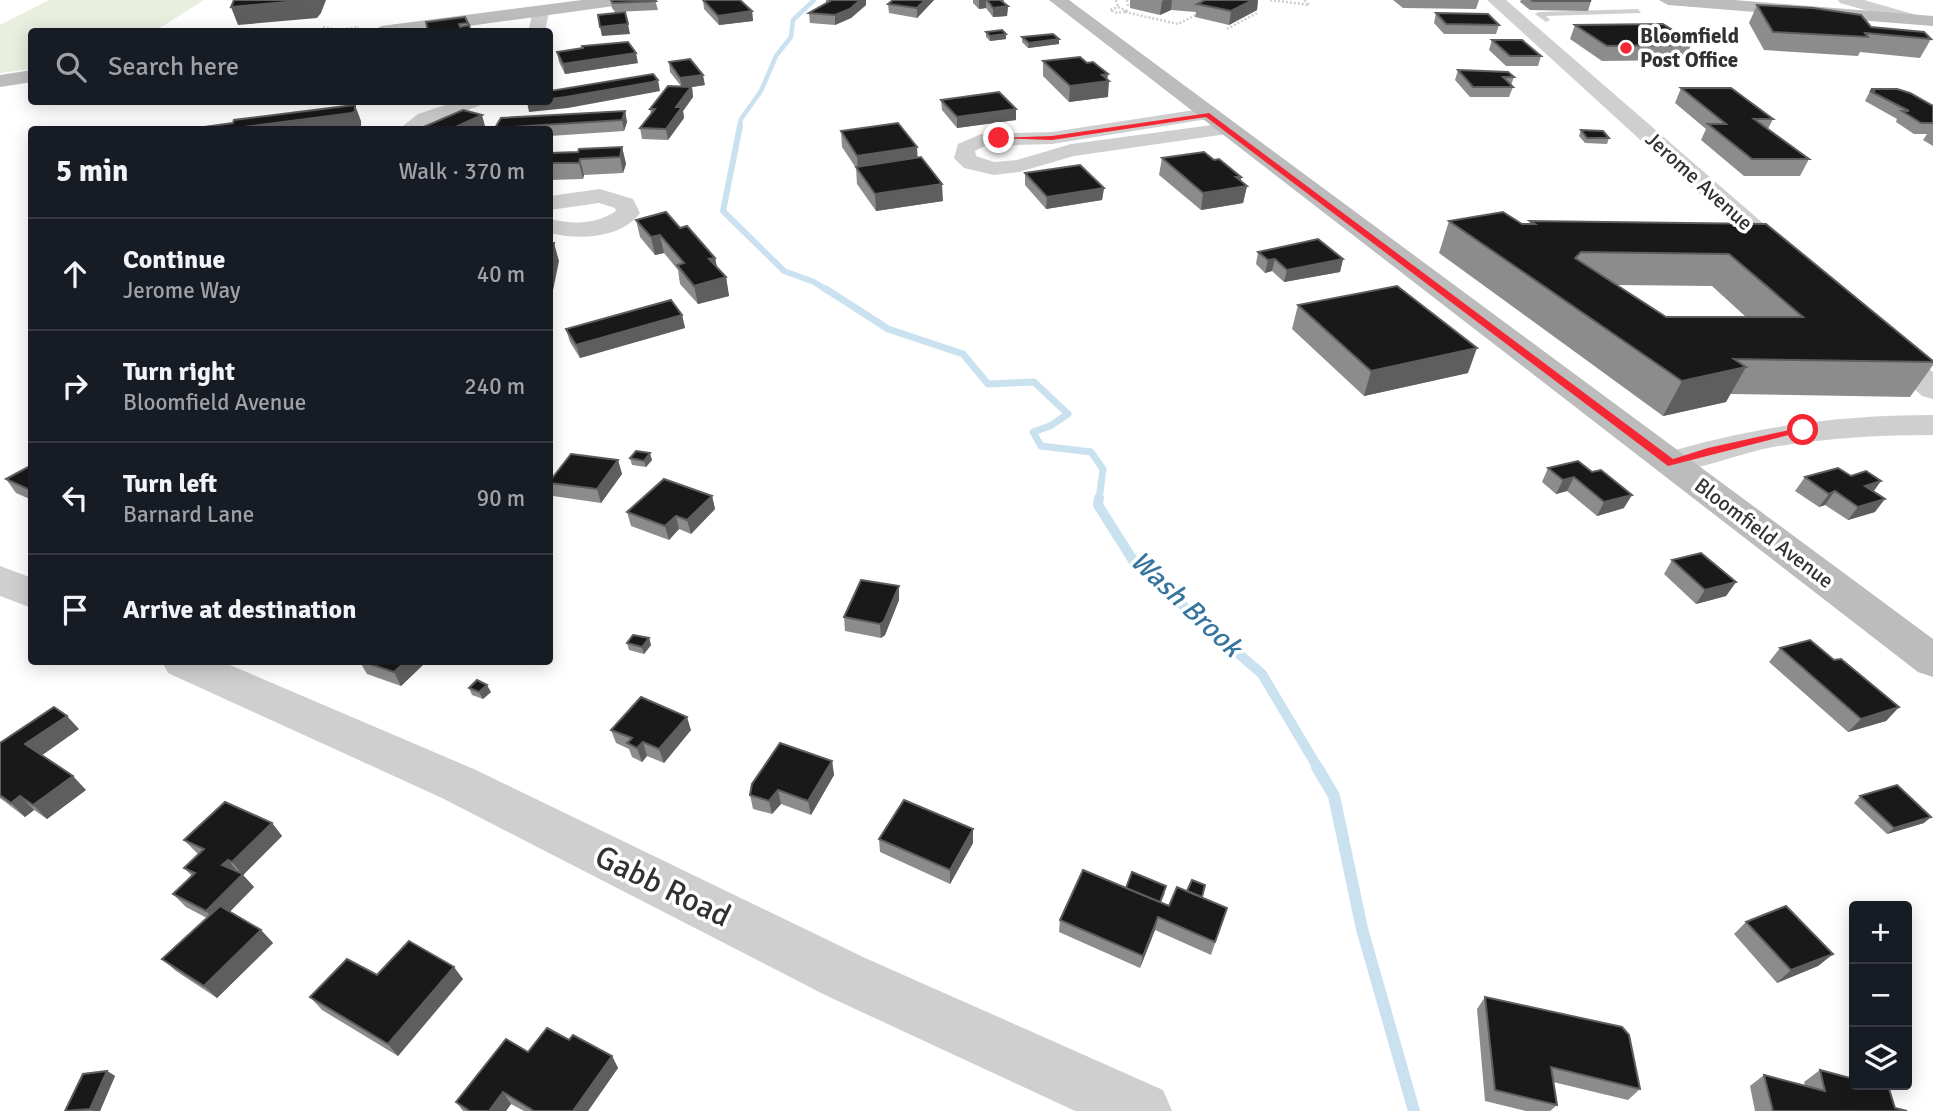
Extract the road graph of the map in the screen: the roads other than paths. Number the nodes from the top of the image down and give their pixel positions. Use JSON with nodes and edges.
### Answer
{"nodes":[{"id":1,"x":621,"y":0,"type":"edge"},
{"id":2,"x":1058,"y":0,"type":"edge"},
{"id":3,"x":1496,"y":0,"type":"edge"},
{"id":4,"x":1668,"y":0,"type":"edge"},
{"id":5,"x":1846,"y":0,"type":"edge"},
{"id":6,"x":541,"y":11,"type":"junction"},
{"id":7,"x":1638,"y":11,"type":"dead end"},
{"id":8,"x":1914,"y":19,"type":"junction"},
{"id":9,"x":1546,"y":20,"type":"dead end"},
{"id":10,"x":1933,"y":21,"type":"edge"},
{"id":11,"x":411,"y":28,"type":"edge"},
{"id":12,"x":537,"y":28,"type":"edge"},
{"id":13,"x":28,"y":77,"type":"edge"},
{"id":14,"x":0,"y":81,"type":"edge"},
{"id":15,"x":463,"y":105,"type":"edge"},
{"id":16,"x":1207,"y":114,"type":"junction"},
{"id":17,"x":414,"y":126,"type":"edge"},
{"id":18,"x":1227,"y":129,"type":"junction"},
{"id":19,"x":553,"y":203,"type":"edge"},
{"id":20,"x":553,"y":226,"type":"edge"},
{"id":21,"x":1803,"y":273,"type":"edge"},
{"id":22,"x":1863,"y":327,"type":"edge"},
{"id":23,"x":1933,"y":389,"type":"edge"},
{"id":24,"x":1933,"y":425,"type":"edge"},
{"id":25,"x":1671,"y":463,"type":"junction"},
{"id":26,"x":0,"y":580,"type":"edge"},
{"id":27,"x":28,"y":592,"type":"edge"},
{"id":28,"x":1933,"y":661,"type":"edge"},
{"id":29,"x":190,"y":665,"type":"edge"},
{"id":30,"x":1142,"y":1111,"type":"edge"}],
"edges":[{"from":1,"to":6,"type":"main road"},
{"from":2,"to":16,"type":"main road","name":"Bloomfield Avenue"},
{"from":3,"to":21,"type":"street","name":"Jerome Avenue"},
{"from":4,"to":8,"type":"main road"},
{"from":5,"to":8,"type":"street"},
{"from":6,"to":11,"type":"main road"},
{"from":6,"to":12,"type":"street"},
{"from":7,"to":9,"type":"lane"},
{"from":8,"to":10,"type":"main road"},
{"from":13,"to":14,"type":"main road"},
{"from":15,"to":17,"type":"street"},
{"from":16,"to":18,"type":"main road","name":"Bloomfield Avenue"},
{"from":16,"to":18,"type":"street"},
{"from":18,"to":25,"type":"main road","name":"Bloomfield Avenue"},
{"from":19,"to":20,"type":"street"},
{"from":22,"to":23,"type":"street"},
{"from":24,"to":25,"type":"street"},
{"from":25,"to":28,"type":"main road","name":"Bloomfield Avenue"},
{"from":26,"to":27,"type":"street"},
{"from":29,"to":30,"type":"street","name":"Gabb Road"}]}
